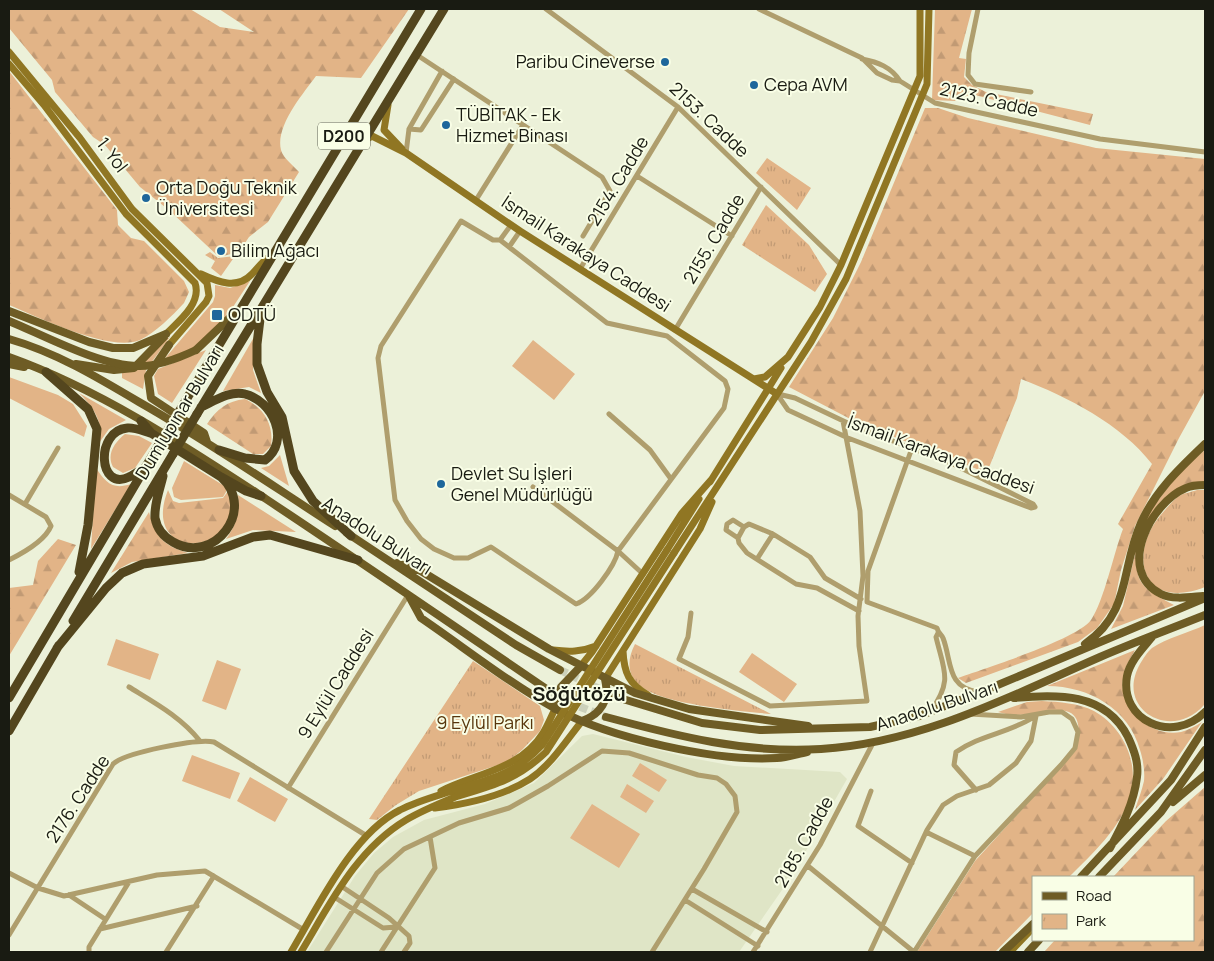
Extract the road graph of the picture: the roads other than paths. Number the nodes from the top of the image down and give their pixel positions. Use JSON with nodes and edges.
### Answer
{"nodes":[{"id":1,"x":421,"y":9,"type":"edge"},
{"id":2,"x":444,"y":9,"type":"edge"},
{"id":3,"x":546,"y":9,"type":"edge"},
{"id":4,"x":759,"y":9,"type":"edge"},
{"id":5,"x":920,"y":9,"type":"edge"},
{"id":6,"x":929,"y":9,"type":"edge"},
{"id":7,"x":978,"y":9,"type":"edge"},
{"id":8,"x":9,"y":52,"type":"edge"},
{"id":9,"x":417,"y":55,"type":"junction"},
{"id":10,"x":862,"y":58,"type":"junction"},
{"id":11,"x":9,"y":64,"type":"edge"},
{"id":12,"x":442,"y":71,"type":"junction"},
{"id":13,"x":454,"y":79,"type":"junction"},
{"id":14,"x":900,"y":81,"type":"junction"},
{"id":15,"x":914,"y":92,"type":"junction"},
{"id":16,"x":1031,"y":92,"type":"dead end"},
{"id":17,"x":922,"y":97,"type":"junction"},
{"id":18,"x":389,"y":100,"type":"junction"},
{"id":19,"x":678,"y":108,"type":"junction"},
{"id":20,"x":61,"y":120,"type":"junction"},
{"id":21,"x":523,"y":125,"type":"junction"},
{"id":22,"x":409,"y":130,"type":"junction"},
{"id":23,"x":357,"y":151,"type":"junction"},
{"id":24,"x":406,"y":152,"type":"junction"},
{"id":25,"x":1205,"y":152,"type":"edge"},
{"id":26,"x":637,"y":176,"type":"junction"},
{"id":27,"x":761,"y":187,"type":"junction"},
{"id":28,"x":476,"y":200,"type":"junction"},
{"id":29,"x":511,"y":225,"type":"junction"},
{"id":30,"x":146,"y":229,"type":"junction"},
{"id":31,"x":520,"y":231,"type":"junction"},
{"id":32,"x":583,"y":236,"type":"dead end"},
{"id":33,"x":732,"y":236,"type":"junction"},
{"id":34,"x":500,"y":240,"type":"junction"},
{"id":35,"x":509,"y":247,"type":"junction"},
{"id":36,"x":272,"y":255,"type":"junction"},
{"id":37,"x":841,"y":265,"type":"junction"},
{"id":38,"x":580,"y":269,"type":"junction"},
{"id":39,"x":192,"y":274,"type":"junction"},
{"id":40,"x":245,"y":303,"type":"junction"},
{"id":41,"x":262,"y":306,"type":"junction"},
{"id":42,"x":9,"y":311,"type":"edge"},
{"id":43,"x":9,"y":321,"type":"edge"},
{"id":44,"x":675,"y":330,"type":"junction"},
{"id":45,"x":9,"y":333,"type":"edge"},
{"id":46,"x":166,"y":334,"type":"junction"},
{"id":47,"x":9,"y":339,"type":"edge"},
{"id":48,"x":169,"y":345,"type":"joint"},
{"id":49,"x":38,"y":347,"type":"junction"},
{"id":50,"x":9,"y":357,"type":"edge"},
{"id":51,"x":788,"y":357,"type":"junction"},
{"id":52,"x":68,"y":363,"type":"junction"},
{"id":53,"x":9,"y":364,"type":"edge"},
{"id":54,"x":46,"y":372,"type":"junction"},
{"id":55,"x":754,"y":380,"type":"junction"},
{"id":56,"x":768,"y":388,"type":"junction"},
{"id":57,"x":777,"y":394,"type":"junction"},
{"id":58,"x":151,"y":398,"type":"junction"},
{"id":59,"x":761,"y":399,"type":"junction"},
{"id":60,"x":137,"y":401,"type":"junction"},
{"id":61,"x":199,"y":410,"type":"junction"},
{"id":62,"x":610,"y":414,"type":"dead end"},
{"id":63,"x":141,"y":421,"type":"junction"},
{"id":64,"x":843,"y":421,"type":"junction"},
{"id":65,"x":151,"y":433,"type":"junction"},
{"id":66,"x":846,"y":436,"type":"junction"},
{"id":67,"x":207,"y":442,"type":"junction"},
{"id":68,"x":1205,"y":444,"type":"edge"},
{"id":69,"x":58,"y":448,"type":"dead end"},
{"id":70,"x":912,"y":448,"type":"junction"},
{"id":71,"x":219,"y":450,"type":"junction"},
{"id":72,"x":908,"y":459,"type":"junction"},
{"id":73,"x":166,"y":466,"type":"junction"},
{"id":74,"x":145,"y":467,"type":"junction"},
{"id":75,"x":221,"y":477,"type":"junction"},
{"id":76,"x":671,"y":479,"type":"junction"},
{"id":77,"x":712,"y":480,"type":"junction"},
{"id":78,"x":720,"y":485,"type":"junction"},
{"id":79,"x":1205,"y":485,"type":"edge"},
{"id":80,"x":533,"y":487,"type":"dead end"},
{"id":81,"x":9,"y":495,"type":"edge"},
{"id":82,"x":261,"y":496,"type":"junction"},
{"id":83,"x":25,"y":504,"type":"junction"},
{"id":84,"x":744,"y":526,"type":"junction"},
{"id":85,"x":773,"y":534,"type":"junction"},
{"id":86,"x":351,"y":536,"type":"junction"},
{"id":87,"x":738,"y":538,"type":"junction"},
{"id":88,"x":618,"y":551,"type":"junction"},
{"id":89,"x":671,"y":551,"type":"junction"},
{"id":90,"x":386,"y":559,"type":"junction"},
{"id":91,"x":9,"y":560,"type":"edge"},
{"id":92,"x":358,"y":560,"type":"junction"},
{"id":93,"x":757,"y":560,"type":"junction"},
{"id":94,"x":643,"y":574,"type":"junction"},
{"id":95,"x":77,"y":580,"type":"junction"},
{"id":96,"x":408,"y":595,"type":"junction"},
{"id":97,"x":1205,"y":597,"type":"edge"},
{"id":98,"x":860,"y":599,"type":"junction"},
{"id":99,"x":859,"y":611,"type":"junction"},
{"id":100,"x":691,"y":613,"type":"dead end"},
{"id":101,"x":1205,"y":615,"type":"edge"},
{"id":102,"x":938,"y":633,"type":"junction"},
{"id":103,"x":1153,"y":636,"type":"junction"},
{"id":104,"x":596,"y":646,"type":"junction"},
{"id":105,"x":57,"y":648,"type":"junction"},
{"id":106,"x":549,"y":649,"type":"junction"},
{"id":107,"x":623,"y":650,"type":"junction"},
{"id":108,"x":1073,"y":653,"type":"junction"},
{"id":109,"x":580,"y":667,"type":"junction"},
{"id":110,"x":560,"y":670,"type":"tunnel mouth"},
{"id":111,"x":605,"y":679,"type":"junction"},
{"id":112,"x":129,"y":687,"type":"dead end"},
{"id":113,"x":548,"y":690,"type":"tunnel mouth"},
{"id":114,"x":981,"y":692,"type":"junction"},
{"id":115,"x":613,"y":696,"type":"tunnel mouth"},
{"id":116,"x":9,"y":698,"type":"edge"},
{"id":117,"x":652,"y":698,"type":"junction"},
{"id":118,"x":1007,"y":699,"type":"junction"},
{"id":119,"x":555,"y":708,"type":"junction"},
{"id":120,"x":931,"y":711,"type":"junction"},
{"id":121,"x":1205,"y":712,"type":"edge"},
{"id":122,"x":967,"y":714,"type":"junction"},
{"id":123,"x":1036,"y":716,"type":"junction"},
{"id":124,"x":606,"y":717,"type":"tunnel mouth"},
{"id":125,"x":582,"y":722,"type":"junction"},
{"id":126,"x":1205,"y":727,"type":"edge"},
{"id":127,"x":828,"y":730,"type":"junction"},
{"id":128,"x":9,"y":731,"type":"edge"},
{"id":129,"x":200,"y":741,"type":"junction"},
{"id":130,"x":873,"y":743,"type":"junction"},
{"id":131,"x":821,"y":749,"type":"junction"},
{"id":132,"x":1205,"y":750,"type":"edge"},
{"id":133,"x":1205,"y":775,"type":"edge"},
{"id":134,"x":288,"y":788,"type":"junction"},
{"id":135,"x":976,"y":790,"type":"junction"},
{"id":136,"x":871,"y":791,"type":"dead end"},
{"id":137,"x":455,"y":794,"type":"junction"},
{"id":138,"x":420,"y":802,"type":"junction"},
{"id":139,"x":424,"y":810,"type":"junction"},
{"id":140,"x":1162,"y":812,"type":"junction"},
{"id":141,"x":926,"y":832,"type":"junction"},
{"id":142,"x":367,"y":836,"type":"junction"},
{"id":143,"x":430,"y":837,"type":"junction"},
{"id":144,"x":1110,"y":848,"type":"junction"},
{"id":145,"x":975,"y":856,"type":"junction"},
{"id":146,"x":912,"y":863,"type":"junction"},
{"id":147,"x":808,"y":866,"type":"junction"},
{"id":148,"x":9,"y":873,"type":"edge"},
{"id":149,"x":214,"y":876,"type":"junction"},
{"id":150,"x":1081,"y":876,"type":"edge"},
{"id":151,"x":1100,"y":876,"type":"edge"},
{"id":152,"x":129,"y":881,"type":"junction"},
{"id":153,"x":341,"y":886,"type":"junction"},
{"id":154,"x":38,"y":888,"type":"junction"},
{"id":155,"x":692,"y":888,"type":"junction"},
{"id":156,"x":69,"y":895,"type":"junction"},
{"id":157,"x":334,"y":898,"type":"junction"},
{"id":158,"x":360,"y":899,"type":"junction"},
{"id":159,"x":685,"y":900,"type":"junction"},
{"id":160,"x":197,"y":906,"type":"junction"},
{"id":161,"x":354,"y":909,"type":"junction"},
{"id":162,"x":106,"y":919,"type":"junction"},
{"id":163,"x":1032,"y":925,"type":"edge"},
{"id":164,"x":396,"y":927,"type":"junction"},
{"id":165,"x":884,"y":927,"type":"junction"},
{"id":166,"x":100,"y":929,"type":"junction"},
{"id":167,"x":1032,"y":929,"type":"edge"},
{"id":168,"x":304,"y":930,"type":"junction"},
{"id":169,"x":767,"y":932,"type":"junction"},
{"id":170,"x":9,"y":935,"type":"edge"},
{"id":171,"x":1039,"y":941,"type":"edge"},
{"id":172,"x":758,"y":946,"type":"junction"},
{"id":173,"x":89,"y":952,"type":"edge"},
{"id":174,"x":166,"y":952,"type":"edge"},
{"id":175,"x":291,"y":952,"type":"edge"},
{"id":176,"x":302,"y":952,"type":"edge"},
{"id":177,"x":326,"y":952,"type":"edge"},
{"id":178,"x":381,"y":952,"type":"edge"},
{"id":179,"x":404,"y":952,"type":"edge"},
{"id":180,"x":652,"y":952,"type":"edge"},
{"id":181,"x":754,"y":952,"type":"edge"},
{"id":182,"x":870,"y":952,"type":"edge"},
{"id":183,"x":914,"y":952,"type":"edge"},
{"id":184,"x":1003,"y":952,"type":"edge"},
{"id":185,"x":1010,"y":952,"type":"edge"},
{"id":186,"x":1028,"y":952,"type":"edge"}],
"edges":[{"from":1,"to":36,"type":"highway","name":"Dumlupınar Bulvarı","number":"D200"},
{"from":2,"to":9,"type":"highway","name":"Dumlupınar Bulvarı","number":"D200"},
{"from":3,"to":19,"type":"street","name":"2153. Cadde"},
{"from":4,"to":10,"type":"street","name":"2123. Cadde"},
{"from":5,"to":15,"type":"street"},
{"from":6,"to":17,"type":"street"},
{"from":7,"to":16,"type":"street"},
{"from":8,"to":20,"type":"street","name":"1. Yol"},
{"from":9,"to":12,"type":"street"},
{"from":9,"to":18,"type":"highway","name":"Dumlupınar Bulvarı","number":"D200"},
{"from":10,"to":14,"type":"street"},
{"from":10,"to":14,"type":"street","name":"2123. Cadde"},
{"from":11,"to":20,"type":"street","name":"1. Yol"},
{"from":12,"to":13,"type":"street"},
{"from":12,"to":22,"type":"street"},
{"from":13,"to":21,"type":"street"},
{"from":13,"to":22,"type":"street"},
{"from":14,"to":15,"type":"street","name":"2123. Cadde"},
{"from":15,"to":17,"type":"street","name":"2123. Cadde"},
{"from":15,"to":37,"type":"street"},
{"from":17,"to":25,"type":"street","name":"2123. Cadde"},
{"from":17,"to":57,"type":"street"},
{"from":18,"to":23,"type":"highway","name":"Dumlupınar Bulvarı","number":"D200"},
{"from":18,"to":24,"type":"street","name":"İsmail Karakaya Caddesi"},
{"from":19,"to":26,"type":"street","name":"2154. Cadde"},
{"from":19,"to":27,"type":"street","name":"2153. Cadde"},
{"from":20,"to":30,"type":"street","name":"1. Yol"},
{"from":21,"to":28,"type":"street"},
{"from":21,"to":32,"type":"street"},
{"from":22,"to":24,"type":"street"},
{"from":23,"to":24,"type":"street","name":"İsmail Karakaya Caddesi"},
{"from":23,"to":41,"type":"highway","name":"Dumlupınar Bulvarı","number":"D200"},
{"from":24,"to":28,"type":"street","name":"İsmail Karakaya Caddesi"},
{"from":26,"to":33,"type":"street"},
{"from":26,"to":38,"type":"street","name":"2154. Cadde"},
{"from":27,"to":33,"type":"street","name":"2155. Cadde"},
{"from":27,"to":37,"type":"street","name":"2153. Cadde"},
{"from":28,"to":29,"type":"street","name":"İsmail Karakaya Caddesi"},
{"from":29,"to":31,"type":"street","name":"İsmail Karakaya Caddesi"},
{"from":29,"to":34,"type":"street"},
{"from":30,"to":39,"type":"street","name":"1. Yol"},
{"from":30,"to":39,"type":"street"},
{"from":31,"to":35,"type":"street"},
{"from":31,"to":38,"type":"street","name":"İsmail Karakaya Caddesi"},
{"from":33,"to":44,"type":"street","name":"2155. Cadde"},
{"from":34,"to":35,"type":"street"},
{"from":34,"to":88,"type":"street"},
{"from":35,"to":76,"type":"street"},
{"from":36,"to":39,"type":"street"},
{"from":36,"to":40,"type":"highway","name":"Dumlupınar Bulvarı","number":"D200"},
{"from":37,"to":51,"type":"street"},
{"from":38,"to":44,"type":"street","name":"İsmail Karakaya Caddesi"},
{"from":39,"to":46,"type":"street"},
{"from":39,"to":48,"type":"street"},
{"from":40,"to":43,"type":"main road","bridge":true},
{"from":40,"to":74,"type":"highway","name":"Dumlupınar Bulvarı","number":"D200","bridge":true},
{"from":41,"to":61,"type":"highway","name":"Dumlupınar Bulvarı","number":"D200"},
{"from":41,"to":86,"type":"highway"},
{"from":42,"to":46,"type":"main road"},
{"from":44,"to":55,"type":"street","name":"İsmail Karakaya Caddesi"},
{"from":45,"to":49,"type":"main road"},
{"from":46,"to":52,"type":"main road"},
{"from":47,"to":49,"type":"main road"},
{"from":48,"to":58,"type":"main road"},
{"from":49,"to":52,"type":"main road","name":"Anadolu Bulvarı"},
{"from":50,"to":54,"type":"main road"},
{"from":51,"to":55,"type":"street"},
{"from":51,"to":56,"type":"street"},
{"from":52,"to":60,"type":"main road","name":"Anadolu Bulvarı"},
{"from":53,"to":54,"type":"main road"},
{"from":54,"to":63,"type":"main road","name":"Anadolu Bulvarı"},
{"from":54,"to":95,"type":"highway"},
{"from":55,"to":56,"type":"street","name":"İsmail Karakaya Caddesi"},
{"from":55,"to":59,"type":"street"},
{"from":56,"to":57,"type":"street","name":"İsmail Karakaya Caddesi"},
{"from":56,"to":59,"type":"street"},
{"from":57,"to":64,"type":"street","name":"İsmail Karakaya Caddesi"},
{"from":57,"to":66,"type":"street","name":"İsmail Karakaya Caddesi"},
{"from":57,"to":78,"type":"street"},
{"from":58,"to":60,"type":"main road"},
{"from":58,"to":67,"type":"main road"},
{"from":59,"to":77,"type":"street"},
{"from":60,"to":67,"type":"main road","name":"Anadolu Bulvarı"},
{"from":61,"to":71,"type":"highway"},
{"from":61,"to":73,"type":"highway","name":"Dumlupınar Bulvarı","bridge":true},
{"from":62,"to":76,"type":"street"},
{"from":63,"to":65,"type":"highway"},
{"from":63,"to":82,"type":"main road","name":"Anadolu Bulvarı"},
{"from":64,"to":66,"type":"street"},
{"from":64,"to":70,"type":"street","name":"İsmail Karakaya Caddesi"},
{"from":65,"to":74,"type":"highway"},
{"from":65,"to":75,"type":"highway"},
{"from":66,"to":72,"type":"street","name":"İsmail Karakaya Caddesi"},
{"from":66,"to":98,"type":"street"},
{"from":67,"to":71,"type":"main road","name":"Anadolu Bulvarı"},
{"from":68,"to":108,"type":"main road"},
{"from":69,"to":83,"type":"street"},
{"from":70,"to":72,"type":"street"},
{"from":70,"to":72,"type":"street","name":"İsmail Karakaya Caddesi"},
{"from":71,"to":86,"type":"main road","name":"Anadolu Bulvarı"},
{"from":72,"to":102,"type":"street"},
{"from":73,"to":75,"type":"highway"},
{"from":73,"to":105,"type":"highway","name":"Dumlupınar Bulvarı"},
{"from":74,"to":95,"type":"highway","name":"Dumlupınar Bulvarı"},
{"from":75,"to":82,"type":"highway"},
{"from":76,"to":88,"type":"street"},
{"from":77,"to":89,"type":"street"},
{"from":77,"to":94,"type":"street"},
{"from":78,"to":89,"type":"street"},
{"from":78,"to":107,"type":"street"},
{"from":79,"to":97,"type":"main road"},
{"from":80,"to":88,"type":"street"},
{"from":81,"to":83,"type":"street"},
{"from":82,"to":92,"type":"main road","name":"Anadolu Bulvarı"},
{"from":83,"to":91,"type":"street"},
{"from":84,"to":85,"type":"street"},
{"from":84,"to":87,"type":"street"},
{"from":84,"to":87,"type":"street"},
{"from":85,"to":93,"type":"street"},
{"from":85,"to":98,"type":"street"},
{"from":86,"to":90,"type":"main road","name":"Anadolu Bulvarı"},
{"from":87,"to":93,"type":"street"},
{"from":88,"to":94,"type":"street"},
{"from":89,"to":137,"type":"street","bridge":true},
{"from":90,"to":106,"type":"main road"},
{"from":90,"to":110,"type":"main road","name":"Anadolu Bulvarı"},
{"from":92,"to":96,"type":"main road","name":"Anadolu Bulvarı"},
{"from":92,"to":105,"type":"highway"},
{"from":93,"to":99,"type":"street"},
{"from":94,"to":104,"type":"street"},
{"from":95,"to":116,"type":"highway","name":"Dumlupınar Bulvarı"},
{"from":96,"to":113,"type":"main road","name":"Anadolu Bulvarı"},
{"from":96,"to":119,"type":"main road"},
{"from":96,"to":134,"type":"street","name":"9 Eylül Caddesi"},
{"from":97,"to":108,"type":"main road","name":"Anadolu Bulvarı"},
{"from":98,"to":99,"type":"street"},
{"from":99,"to":100,"type":"street"},
{"from":101,"to":103,"type":"main road","name":"Anadolu Bulvarı"},
{"from":102,"to":114,"type":"street"},
{"from":102,"to":120,"type":"street"},
{"from":103,"to":118,"type":"main road","name":"Anadolu Bulvarı"},
{"from":103,"to":121,"type":"main road"},
{"from":104,"to":106,"type":"street"},
{"from":104,"to":109,"type":"street"},
{"from":105,"to":128,"type":"highway","name":"Dumlupınar Bulvarı"},
{"from":106,"to":109,"type":"main road"},
{"from":107,"to":111,"type":"street"},
{"from":107,"to":117,"type":"street"},
{"from":108,"to":114,"type":"main road","name":"Anadolu Bulvarı"},
{"from":109,"to":111,"type":"main road"},
{"from":109,"to":119,"type":"main road"},
{"from":111,"to":117,"type":"main road"},
{"from":111,"to":125,"type":"main road"},
{"from":112,"to":129,"type":"street"},
{"from":114,"to":120,"type":"main road","name":"Anadolu Bulvarı"},
{"from":115,"to":127,"type":"main road","name":"Anadolu Bulvarı"},
{"from":117,"to":127,"type":"main road"},
{"from":118,"to":122,"type":"main road","name":"Anadolu Bulvarı"},
{"from":118,"to":144,"type":"main road"},
{"from":119,"to":125,"type":"main road"},
{"from":119,"to":138,"type":"street"},
{"from":120,"to":127,"type":"main road","name":"Anadolu Bulvarı"},
{"from":122,"to":123,"type":"street"},
{"from":122,"to":130,"type":"main road","name":"Anadolu Bulvarı"},
{"from":123,"to":135,"type":"street"},
{"from":123,"to":135,"type":"street"},
{"from":123,"to":145,"type":"street"},
{"from":124,"to":131,"type":"main road","name":"Anadolu Bulvarı"},
{"from":125,"to":131,"type":"main road"},
{"from":125,"to":139,"type":"street"},
{"from":126,"to":144,"type":"main road"},
{"from":129,"to":134,"type":"street","name":"2176. Cadde"},
{"from":129,"to":154,"type":"street","name":"2176. Cadde"},
{"from":130,"to":131,"type":"main road","name":"Anadolu Bulvarı"},
{"from":130,"to":147,"type":"street","name":"2185. Cadde"},
{"from":132,"to":140,"type":"main road"},
{"from":133,"to":140,"type":"main road"},
{"from":134,"to":142,"type":"street","name":"2176. Cadde"},
{"from":135,"to":141,"type":"street"},
{"from":136,"to":146,"type":"street"},
{"from":137,"to":138,"type":"street"},
{"from":137,"to":139,"type":"street"},
{"from":138,"to":142,"type":"street"},
{"from":139,"to":153,"type":"street"},
{"from":140,"to":151,"type":"main road"},
{"from":141,"to":145,"type":"street"},
{"from":141,"to":146,"type":"street"},
{"from":142,"to":168,"type":"street"},
{"from":143,"to":155,"type":"street"},
{"from":143,"to":158,"type":"street"},
{"from":143,"to":164,"type":"street"},
{"from":144,"to":150,"type":"main road"},
{"from":145,"to":183,"type":"street"},
{"from":146,"to":165,"type":"street"},
{"from":147,"to":165,"type":"street"},
{"from":147,"to":169,"type":"street","name":"2185. Cadde"},
{"from":148,"to":154,"type":"street"},
{"from":149,"to":152,"type":"street"},
{"from":149,"to":160,"type":"street"},
{"from":149,"to":168,"type":"street"},
{"from":152,"to":156,"type":"street"},
{"from":152,"to":162,"type":"street"},
{"from":153,"to":157,"type":"street"},
{"from":153,"to":158,"type":"street"},
{"from":154,"to":156,"type":"street"},
{"from":154,"to":170,"type":"street","name":"2176. Cadde"},
{"from":155,"to":159,"type":"street"},
{"from":155,"to":169,"type":"street"},
{"from":156,"to":162,"type":"street"},
{"from":157,"to":161,"type":"street"},
{"from":157,"to":176,"type":"street"},
{"from":158,"to":161,"type":"street"},
{"from":158,"to":164,"type":"street"},
{"from":159,"to":172,"type":"street"},
{"from":159,"to":180,"type":"street"},
{"from":160,"to":166,"type":"street"},
{"from":160,"to":174,"type":"street"},
{"from":161,"to":164,"type":"street"},
{"from":161,"to":177,"type":"street"},
{"from":162,"to":166,"type":"street"},
{"from":163,"to":184,"type":"main road"},
{"from":164,"to":178,"type":"street"},
{"from":164,"to":179,"type":"street"},
{"from":165,"to":182,"type":"street"},
{"from":165,"to":183,"type":"street"},
{"from":166,"to":173,"type":"street"},
{"from":167,"to":185,"type":"street"},
{"from":168,"to":175,"type":"street"},
{"from":169,"to":172,"type":"street","name":"2185. Cadde"},
{"from":171,"to":186,"type":"main road"},
{"from":172,"to":181,"type":"street","name":"2185. Cadde"}]}
